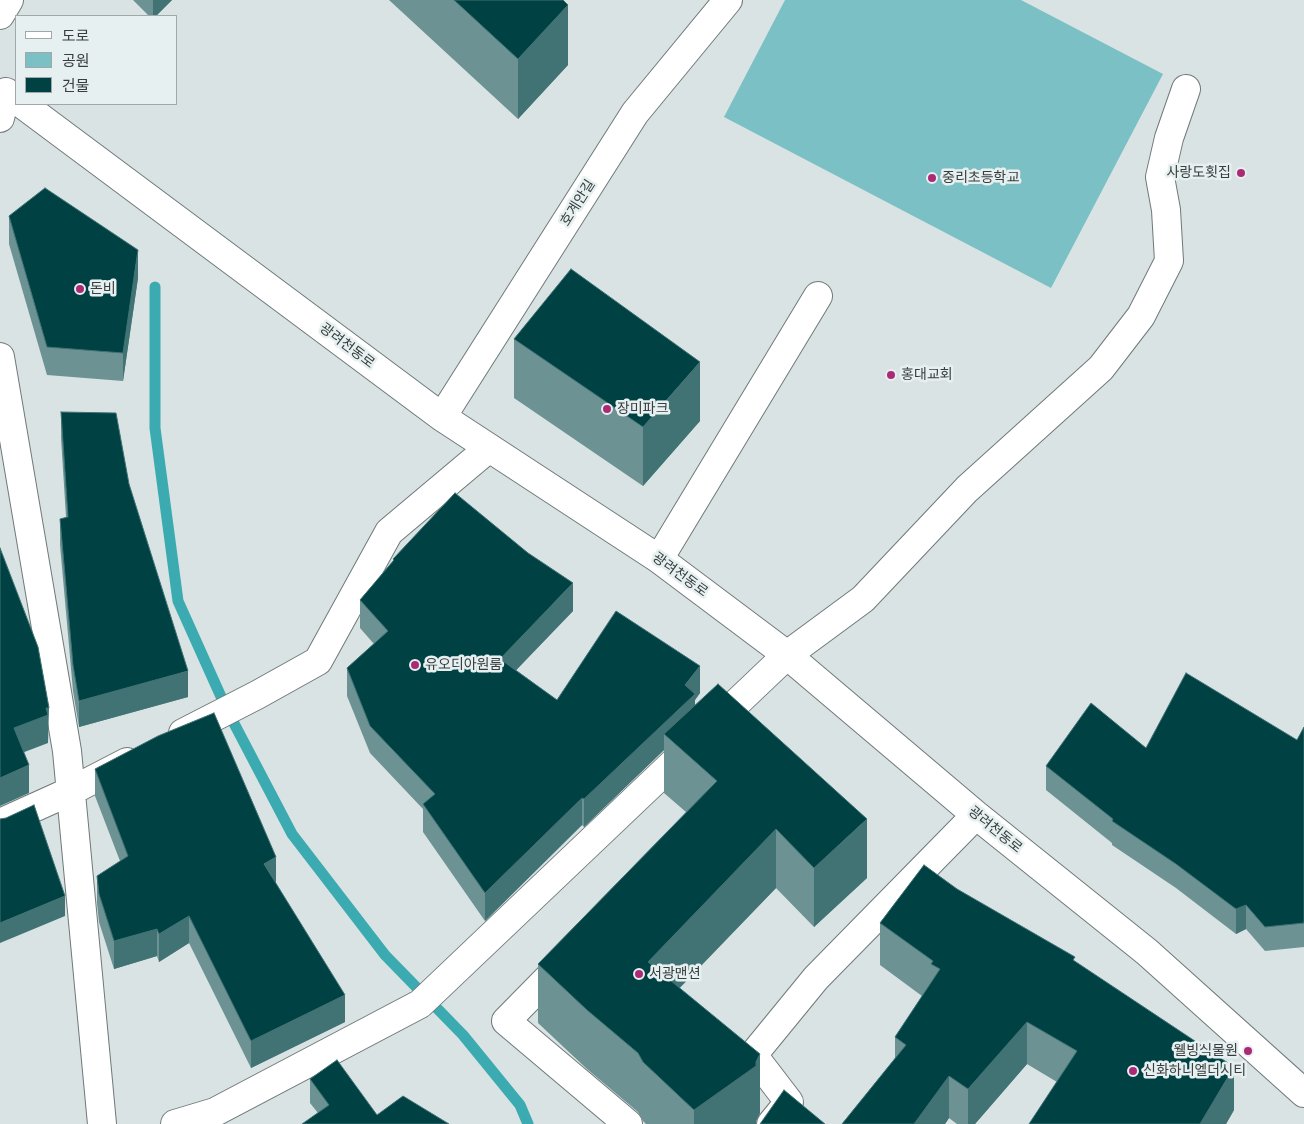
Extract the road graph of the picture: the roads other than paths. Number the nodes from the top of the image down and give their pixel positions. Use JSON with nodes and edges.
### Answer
{"nodes":[{"id":1,"x":9,"y":0,"type":"edge"},
{"id":2,"x":728,"y":0,"type":"edge"},
{"id":3,"x":0,"y":15,"type":"edge"},
{"id":4,"x":1186,"y":89,"type":"dead end"},
{"id":5,"x":11,"y":96,"type":"edge"},
{"id":6,"x":23,"y":105,"type":"edge"},
{"id":7,"x":0,"y":118,"type":"edge"},
{"id":8,"x":818,"y":296,"type":"dead end"},
{"id":9,"x":0,"y":357,"type":"edge"},
{"id":10,"x":442,"y":417,"type":"junction"},
{"id":11,"x":489,"y":448,"type":"junction"},
{"id":12,"x":659,"y":559,"type":"junction"},
{"id":13,"x":787,"y":655,"type":"junction"},
{"id":14,"x":71,"y":791,"type":"junction"},
{"id":15,"x":976,"y":815,"type":"junction"},
{"id":16,"x":0,"y":823,"type":"edge"},
{"id":17,"x":582,"y":943,"type":"edge"},
{"id":18,"x":1304,"y":1093,"type":"edge"},
{"id":19,"x":102,"y":1124,"type":"edge"},
{"id":20,"x":175,"y":1124,"type":"edge"},
{"id":21,"x":628,"y":1124,"type":"edge"},
{"id":22,"x":771,"y":1124,"type":"edge"}],
"edges":[{"from":1,"to":3,"type":"street"},
{"from":2,"to":10,"type":"street","name":"호계안길"},
{"from":4,"to":13,"type":"street"},
{"from":5,"to":7,"type":"street"},
{"from":6,"to":10,"type":"street","name":"광려천동로"},
{"from":8,"to":12,"type":"street"},
{"from":9,"to":14,"type":"street"},
{"from":10,"to":11,"type":"street","name":"광려천동로"},
{"from":11,"to":12,"type":"street","name":"광려천동로"},
{"from":11,"to":14,"type":"street"},
{"from":12,"to":13,"type":"street","name":"광려천동로"},
{"from":13,"to":15,"type":"street","name":"광려천동로"},
{"from":13,"to":20,"type":"street"},
{"from":14,"to":16,"type":"street"},
{"from":14,"to":19,"type":"street"},
{"from":15,"to":18,"type":"street","name":"광려천동로"},
{"from":15,"to":22,"type":"street"},
{"from":17,"to":21,"type":"street"}]}
